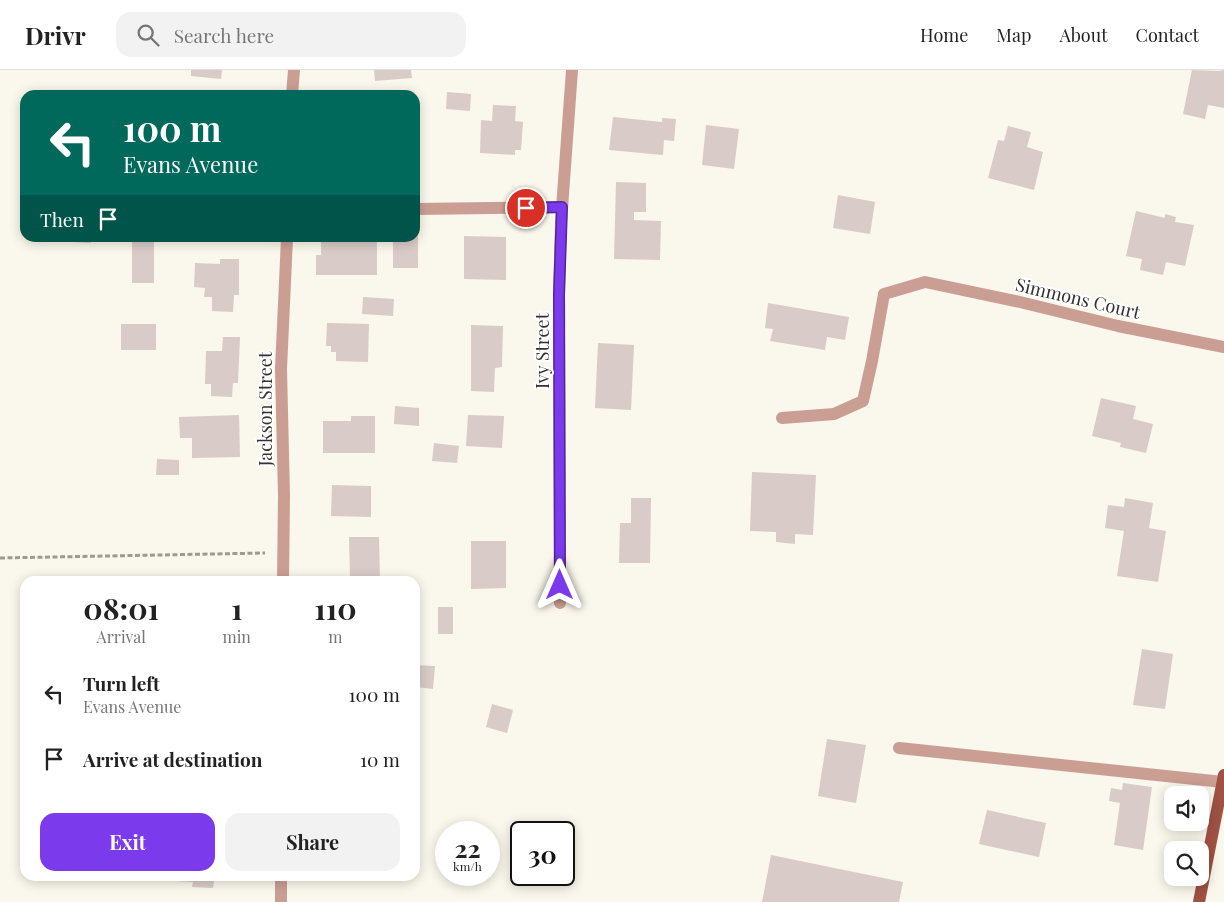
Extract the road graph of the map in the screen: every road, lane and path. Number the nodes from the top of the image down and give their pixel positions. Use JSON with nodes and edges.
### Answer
{"nodes":[{"id":1,"x":294,"y":70,"type":"edge"},
{"id":2,"x":572,"y":70,"type":"edge"},
{"id":3,"x":292,"y":90,"type":"edge"},
{"id":4,"x":562,"y":207,"type":"junction"},
{"id":5,"x":420,"y":209,"type":"edge"},
{"id":6,"x":287,"y":242,"type":"edge"},
{"id":7,"x":1224,"y":347,"type":"edge"},
{"id":8,"x":782,"y":418,"type":"dead end"},
{"id":9,"x":283,"y":553,"type":"junction"},
{"id":10,"x":0,"y":558,"type":"edge"},
{"id":11,"x":283,"y":576,"type":"edge"},
{"id":12,"x":560,"y":603,"type":"dead end"},
{"id":13,"x":899,"y":748,"type":"dead end"},
{"id":14,"x":1223,"y":778,"type":"edge"},
{"id":15,"x":1222,"y":799,"type":"edge"},
{"id":16,"x":281,"y":881,"type":"edge"},
{"id":17,"x":281,"y":902,"type":"edge"},
{"id":18,"x":1199,"y":902,"type":"edge"}],
"edges":[{"from":1,"to":3,"type":"street"},
{"from":2,"to":4,"type":"street","name":"Ivy Street"},
{"from":4,"to":5,"type":"street"},
{"from":4,"to":12,"type":"street","name":"Ivy Street"},
{"from":6,"to":9,"type":"street","name":"Jackson Street"},
{"from":7,"to":8,"type":"street","name":"Simmons Court"},
{"from":9,"to":10,"type":"path"},
{"from":9,"to":11,"type":"street","name":"Jackson Street"},
{"from":13,"to":14,"type":"street"},
{"from":14,"to":15,"type":"main road"},
{"from":15,"to":18,"type":"main road"},
{"from":16,"to":17,"type":"street"}]}
